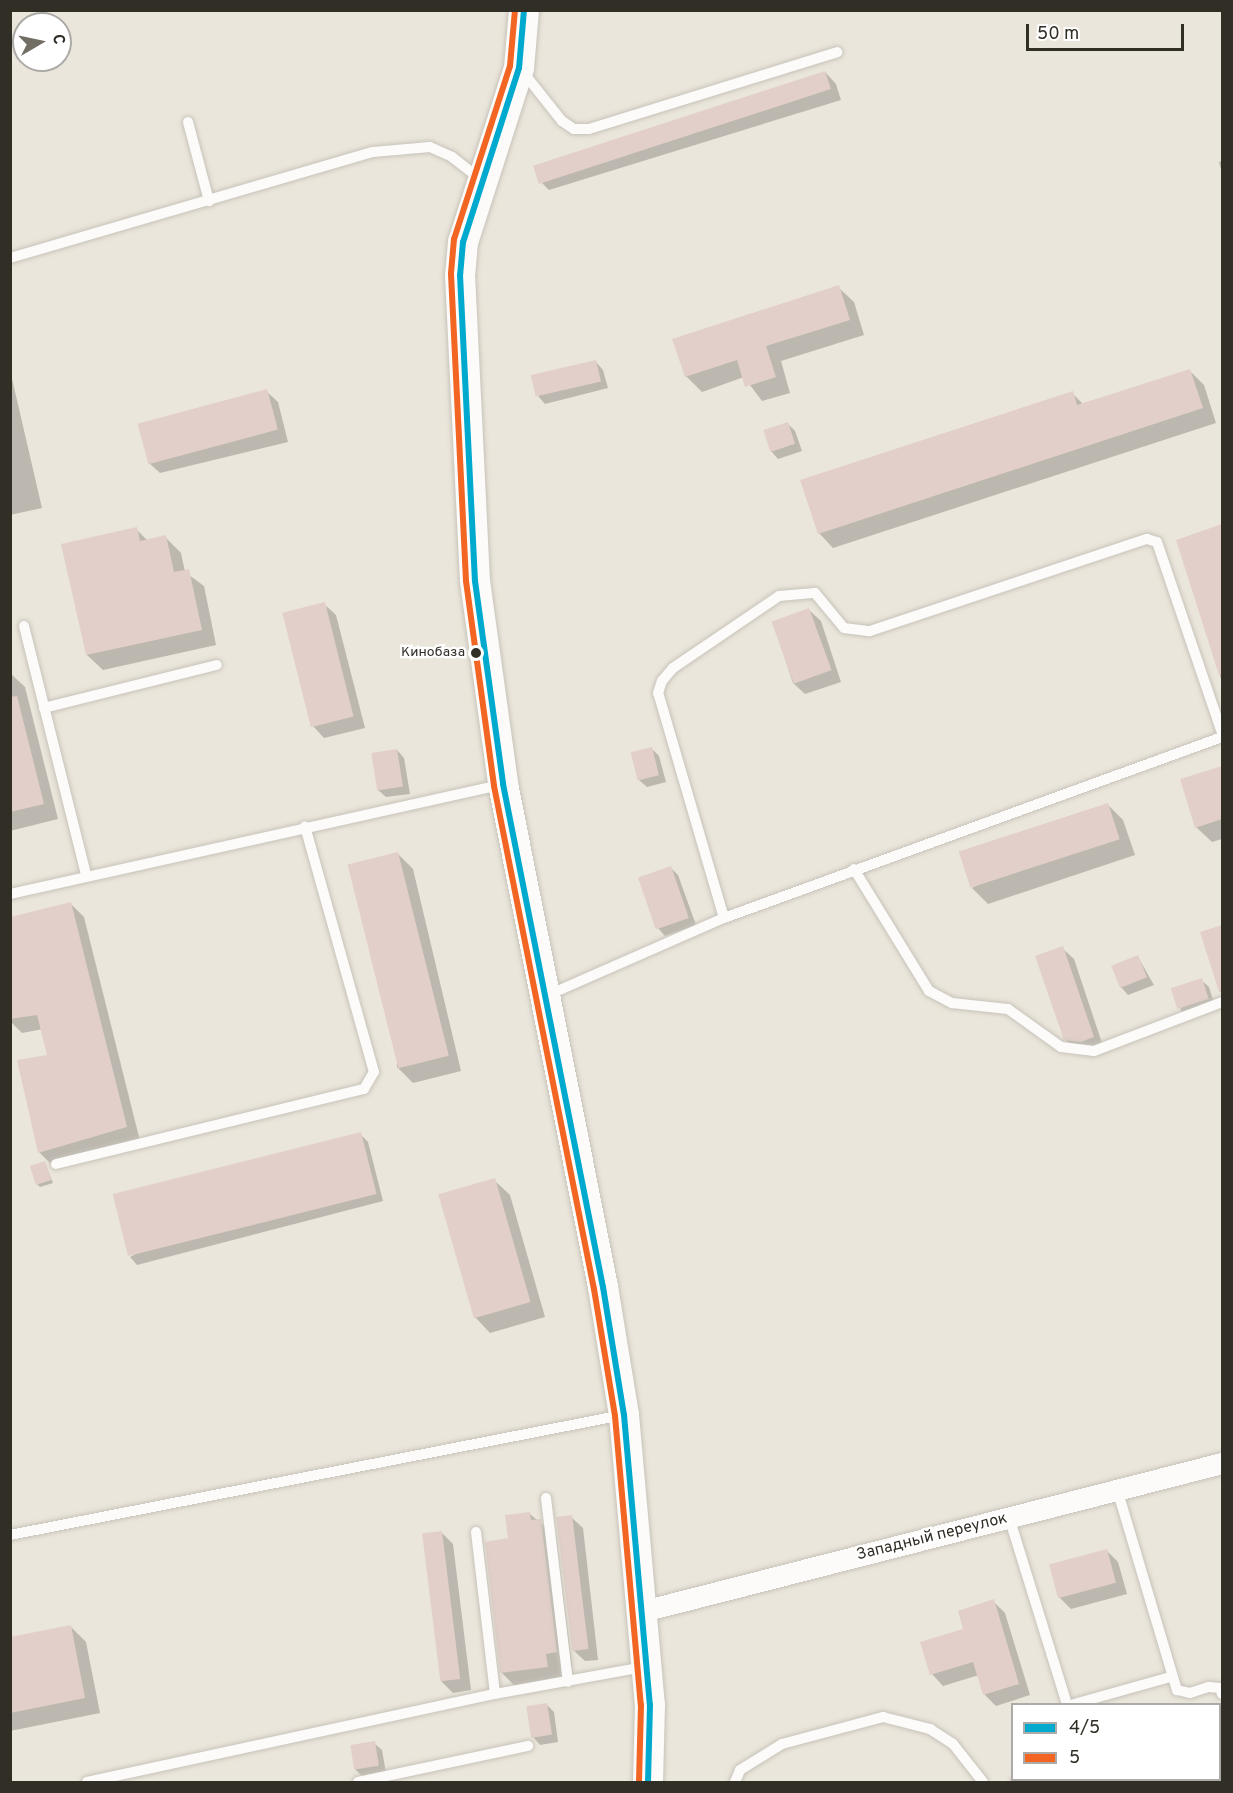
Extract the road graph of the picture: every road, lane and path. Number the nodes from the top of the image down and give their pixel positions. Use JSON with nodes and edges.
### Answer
{"nodes":[{"id":1,"x":524,"y":10,"type":"edge"},
{"id":2,"x":837,"y":52,"type":"dead end"},
{"id":3,"x":519,"y":68,"type":"junction"},
{"id":4,"x":188,"y":122,"type":"dead end"},
{"id":5,"x":482,"y":181,"type":"junction"},
{"id":6,"x":209,"y":201,"type":"junction"},
{"id":7,"x":10,"y":258,"type":"edge"},
{"id":8,"x":24,"y":626,"type":"dead end"},
{"id":9,"x":217,"y":665,"type":"dead end"},
{"id":10,"x":44,"y":708,"type":"junction"},
{"id":11,"x":1222,"y":735,"type":"edge"},
{"id":12,"x":503,"y":784,"type":"junction"},
{"id":13,"x":305,"y":827,"type":"junction"},
{"id":14,"x":854,"y":869,"type":"junction"},
{"id":15,"x":86,"y":874,"type":"junction"},
{"id":16,"x":10,"y":894,"type":"edge"},
{"id":17,"x":724,"y":918,"type":"junction"},
{"id":18,"x":543,"y":997,"type":"junction"},
{"id":19,"x":1222,"y":1002,"type":"edge"},
{"id":20,"x":56,"y":1164,"type":"dead end"},
{"id":21,"x":624,"y":1415,"type":"junction"},
{"id":22,"x":1222,"y":1463,"type":"edge"},
{"id":23,"x":1117,"y":1489,"type":"junction"},
{"id":24,"x":546,"y":1498,"type":"dead end"},
{"id":25,"x":1009,"y":1517,"type":"junction"},
{"id":26,"x":476,"y":1532,"type":"dead end"},
{"id":27,"x":10,"y":1534,"type":"edge"},
{"id":28,"x":643,"y":1611,"type":"junction"},
{"id":29,"x":647,"y":1667,"type":"junction"},
{"id":30,"x":1170,"y":1677,"type":"junction"},
{"id":31,"x":567,"y":1682,"type":"junction"},
{"id":32,"x":1222,"y":1694,"type":"edge"},
{"id":33,"x":495,"y":1695,"type":"junction"},
{"id":34,"x":1067,"y":1703,"type":"edge"},
{"id":35,"x":1078,"y":1703,"type":"edge"},
{"id":36,"x":528,"y":1746,"type":"dead end"},
{"id":37,"x":87,"y":1782,"type":"edge"},
{"id":38,"x":357,"y":1782,"type":"edge"},
{"id":39,"x":648,"y":1782,"type":"edge"},
{"id":40,"x":735,"y":1782,"type":"edge"},
{"id":41,"x":983,"y":1782,"type":"edge"}],
"edges":[{"from":1,"to":3,"type":"main road"},
{"from":2,"to":3,"type":"lane"},
{"from":3,"to":5,"type":"main road"},
{"from":4,"to":6,"type":"lane"},
{"from":5,"to":6,"type":"lane"},
{"from":5,"to":12,"type":"main road"},
{"from":6,"to":7,"type":"lane"},
{"from":8,"to":10,"type":"lane"},
{"from":9,"to":10,"type":"lane"},
{"from":10,"to":15,"type":"lane"},
{"from":11,"to":14,"type":"lane"},
{"from":11,"to":17,"type":"lane"},
{"from":12,"to":13,"type":"lane"},
{"from":12,"to":18,"type":"main road"},
{"from":13,"to":15,"type":"lane"},
{"from":13,"to":20,"type":"lane"},
{"from":14,"to":17,"type":"lane"},
{"from":14,"to":19,"type":"lane"},
{"from":15,"to":16,"type":"lane"},
{"from":17,"to":18,"type":"lane"},
{"from":18,"to":21,"type":"main road"},
{"from":21,"to":27,"type":"lane"},
{"from":21,"to":28,"type":"main road"},
{"from":22,"to":23,"type":"street","name":"Западный переулок"},
{"from":23,"to":25,"type":"street","name":"Западный переулок"},
{"from":23,"to":30,"type":"lane"},
{"from":24,"to":31,"type":"lane"},
{"from":25,"to":28,"type":"street","name":"Западный переулок"},
{"from":25,"to":34,"type":"lane"},
{"from":26,"to":33,"type":"lane"},
{"from":28,"to":29,"type":"main road"},
{"from":29,"to":31,"type":"lane"},
{"from":29,"to":39,"type":"main road"},
{"from":30,"to":32,"type":"lane"},
{"from":30,"to":35,"type":"lane"},
{"from":31,"to":33,"type":"lane"},
{"from":33,"to":37,"type":"lane"},
{"from":36,"to":38,"type":"lane"},
{"from":40,"to":41,"type":"lane"}]}
